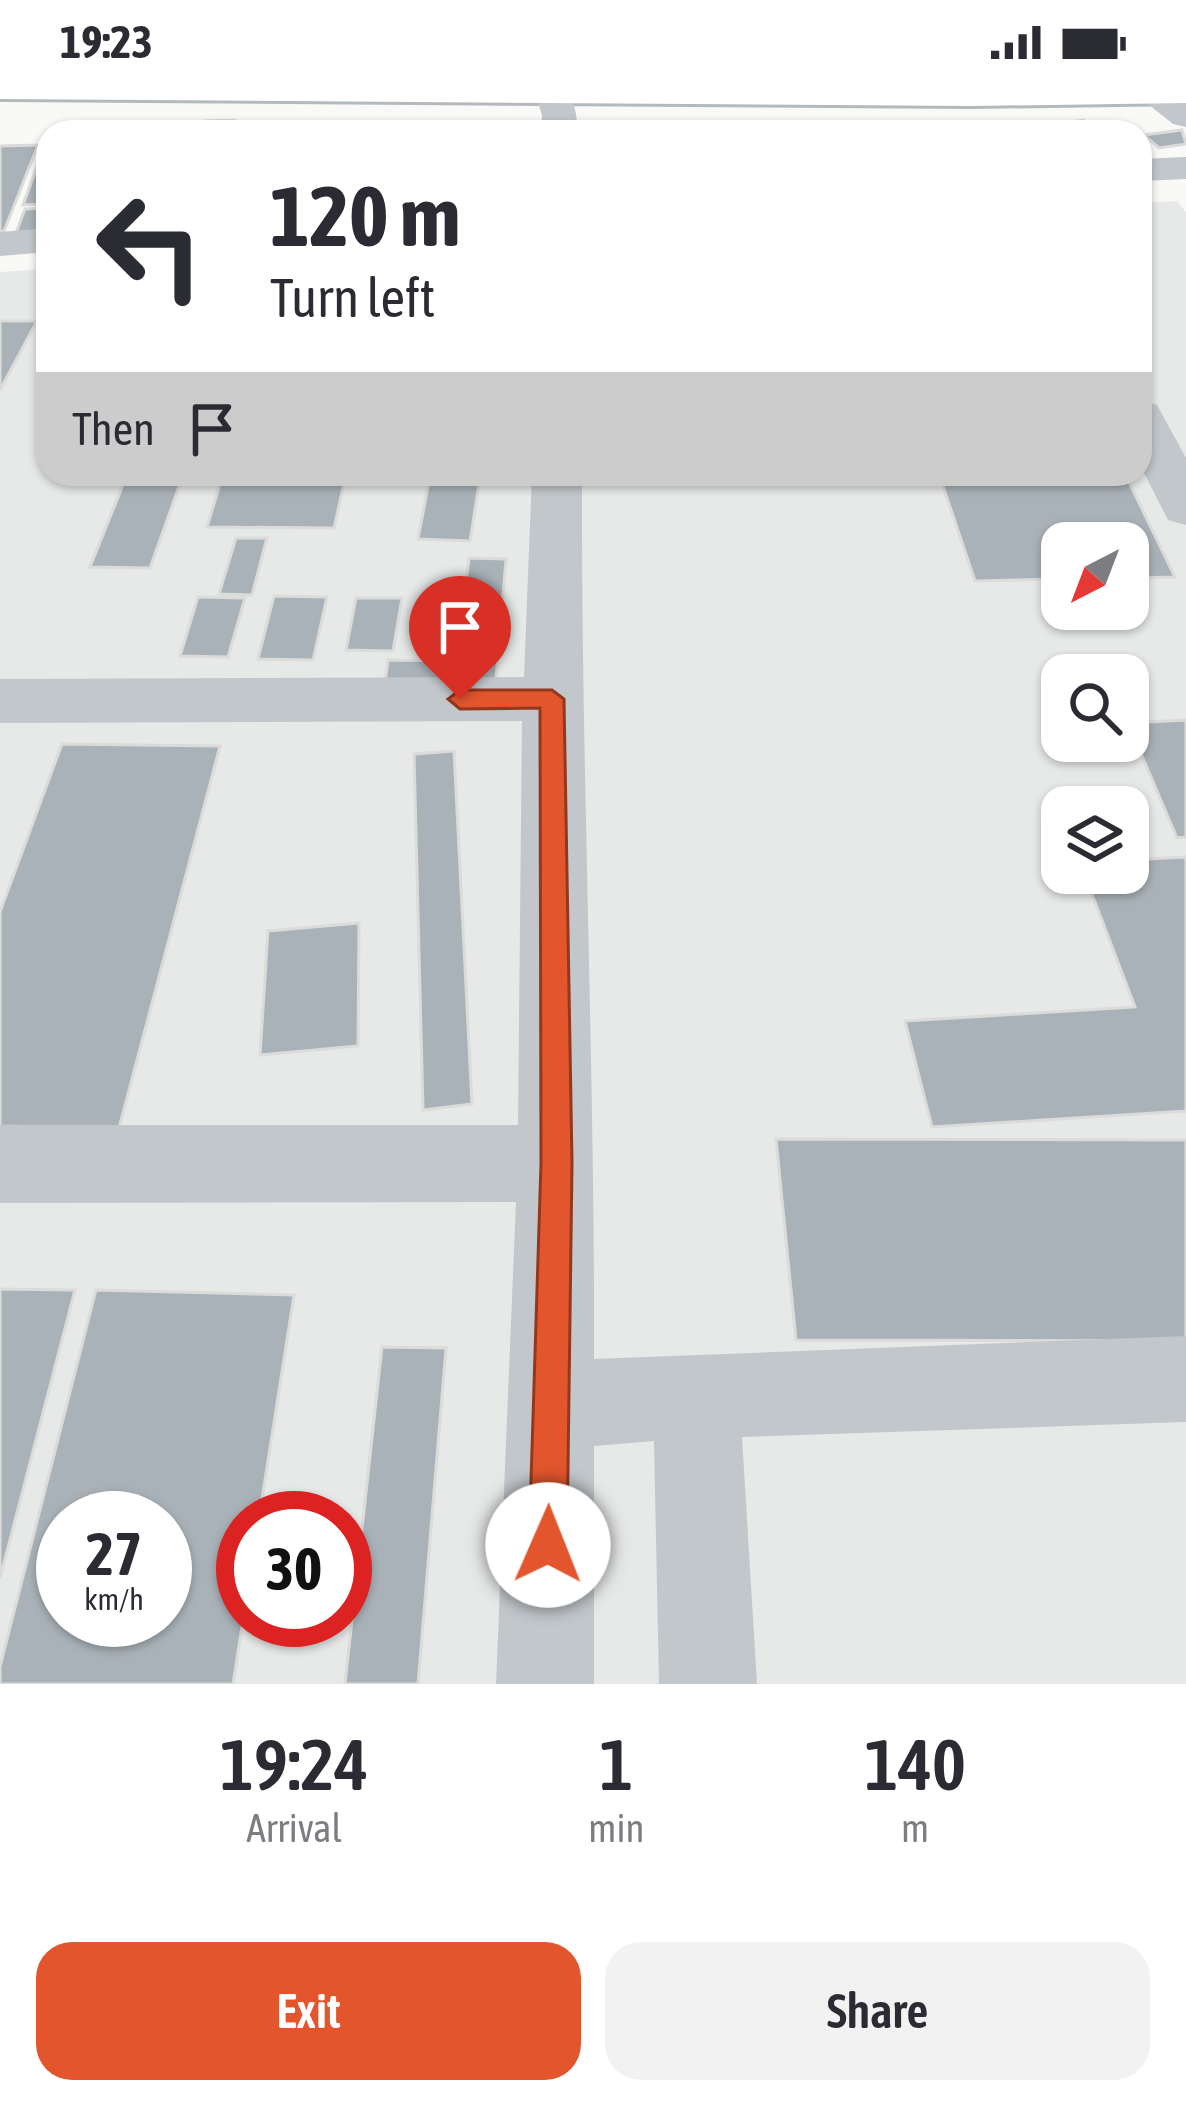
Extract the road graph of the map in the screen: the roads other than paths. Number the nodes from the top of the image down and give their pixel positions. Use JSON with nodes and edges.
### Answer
{"nodes":[{"id":1,"x":289,"y":88,"type":"edge"},
{"id":2,"x":0,"y":89,"type":"edge"},
{"id":3,"x":552,"y":94,"type":"junction"},
{"id":4,"x":1171,"y":97,"type":"edge"},
{"id":5,"x":557,"y":120,"type":"edge"},
{"id":6,"x":1186,"y":168,"type":"edge"},
{"id":7,"x":1152,"y":169,"type":"edge"},
{"id":8,"x":36,"y":241,"type":"edge"},
{"id":9,"x":0,"y":244,"type":"edge"},
{"id":10,"x":1152,"y":439,"type":"edge"},
{"id":11,"x":557,"y":486,"type":"edge"},
{"id":12,"x":1186,"y":508,"type":"edge"},
{"id":13,"x":552,"y":699,"type":"junction"},
{"id":14,"x":0,"y":701,"type":"edge"},
{"id":15,"x":556,"y":1163,"type":"junction"},
{"id":16,"x":0,"y":1164,"type":"edge"},
{"id":17,"x":1186,"y":1379,"type":"edge"},
{"id":18,"x":695,"y":1396,"type":"junction"},
{"id":19,"x":551,"y":1406,"type":"junction"},
{"id":20,"x":544,"y":1684,"type":"edge"},
{"id":21,"x":708,"y":1684,"type":"edge"}],
"edges":[{"from":1,"to":2,"type":"main road"},
{"from":1,"to":3,"type":"main road"},
{"from":3,"to":4,"type":"main road"},
{"from":3,"to":5,"type":"street"},
{"from":6,"to":7,"type":"street"},
{"from":8,"to":9,"type":"street"},
{"from":10,"to":12,"type":"street"},
{"from":11,"to":13,"type":"street"},
{"from":13,"to":14,"type":"street"},
{"from":13,"to":15,"type":"street"},
{"from":15,"to":16,"type":"street"},
{"from":15,"to":19,"type":"street"},
{"from":17,"to":18,"type":"street"},
{"from":18,"to":19,"type":"street"},
{"from":18,"to":21,"type":"street"},
{"from":19,"to":20,"type":"street"}]}
